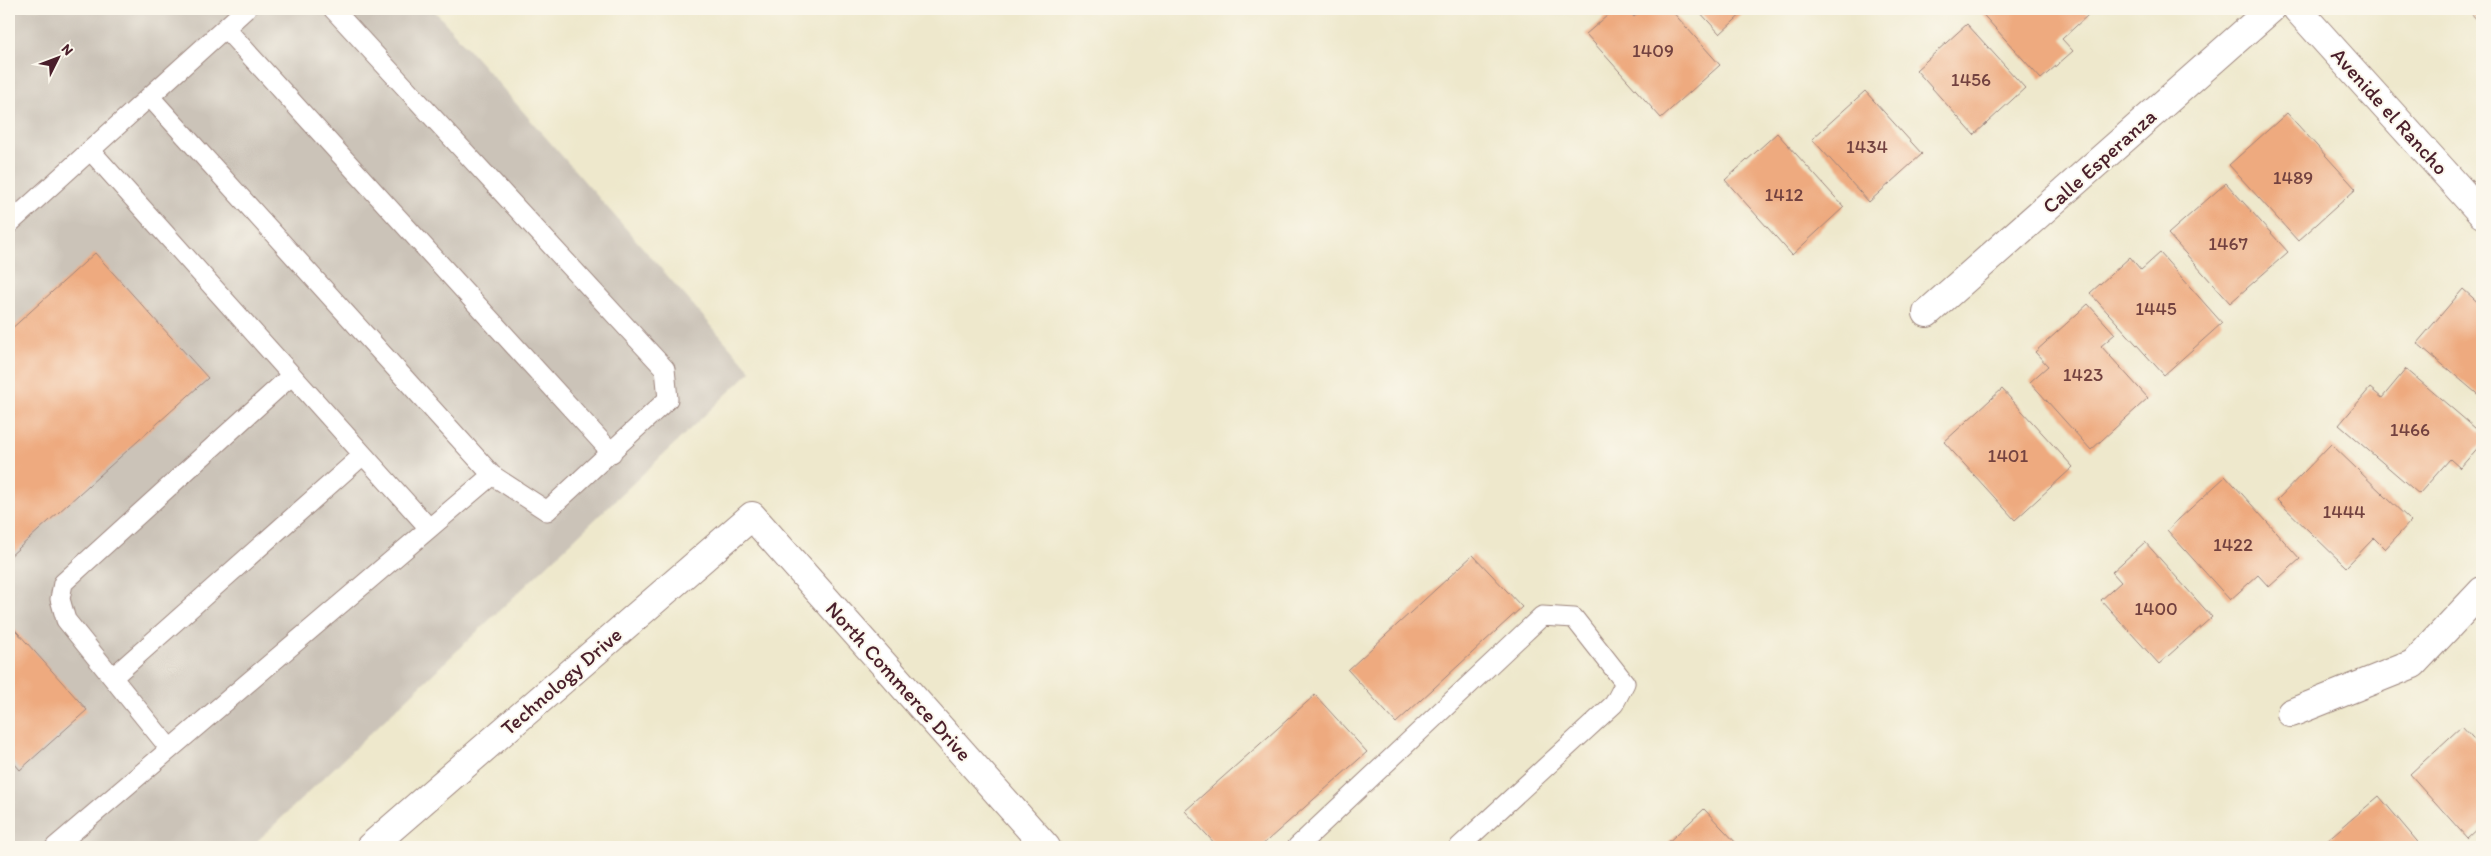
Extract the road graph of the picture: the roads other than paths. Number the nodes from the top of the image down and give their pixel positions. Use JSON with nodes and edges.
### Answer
{"nodes":[{"id":1,"x":246,"y":9,"type":"edge"},
{"id":2,"x":333,"y":9,"type":"edge"},
{"id":3,"x":2271,"y":9,"type":"edge"},
{"id":4,"x":2297,"y":9,"type":"edge"},
{"id":5,"x":225,"y":28,"type":"junction"},
{"id":6,"x":150,"y":97,"type":"junction"},
{"id":7,"x":90,"y":150,"type":"junction"},
{"id":8,"x":2482,"y":214,"type":"edge"},
{"id":9,"x":9,"y":224,"type":"edge"},
{"id":10,"x":1927,"y":313,"type":"dead end"},
{"id":11,"x":292,"y":375,"type":"junction"},
{"id":12,"x":612,"y":453,"type":"junction"},
{"id":13,"x":363,"y":455,"type":"junction"},
{"id":14,"x":492,"y":475,"type":"junction"},
{"id":15,"x":752,"y":516,"type":"joint"},
{"id":16,"x":429,"y":528,"type":"junction"},
{"id":17,"x":2482,"y":591,"type":"edge"},
{"id":18,"x":113,"y":677,"type":"junction"},
{"id":19,"x":2290,"y":712,"type":"dead end"},
{"id":20,"x":170,"y":749,"type":"junction"},
{"id":21,"x":55,"y":847,"type":"edge"},
{"id":22,"x":370,"y":847,"type":"edge"},
{"id":23,"x":1046,"y":847,"type":"edge"},
{"id":24,"x":1297,"y":847,"type":"edge"},
{"id":25,"x":1459,"y":847,"type":"edge"}],
"edges":[{"from":1,"to":5,"type":"lane"},
{"from":2,"to":12,"type":"lane"},
{"from":3,"to":10,"type":"street","name":"Calle Esperanza"},
{"from":4,"to":8,"type":"street","name":"Avenide el Rancho"},
{"from":5,"to":6,"type":"lane"},
{"from":5,"to":12,"type":"lane"},
{"from":6,"to":7,"type":"lane"},
{"from":6,"to":14,"type":"lane"},
{"from":7,"to":9,"type":"lane"},
{"from":7,"to":11,"type":"lane"},
{"from":11,"to":13,"type":"lane"},
{"from":11,"to":18,"type":"lane"},
{"from":12,"to":14,"type":"lane"},
{"from":13,"to":16,"type":"lane"},
{"from":13,"to":18,"type":"lane"},
{"from":14,"to":16,"type":"lane"},
{"from":15,"to":22,"type":"street","name":"Technology Drive"},
{"from":15,"to":23,"type":"street","name":"North Commerce Drive"},
{"from":16,"to":20,"type":"lane"},
{"from":17,"to":19,"type":"street"},
{"from":18,"to":20,"type":"lane"},
{"from":20,"to":21,"type":"lane"},
{"from":24,"to":25,"type":"lane"}]}
